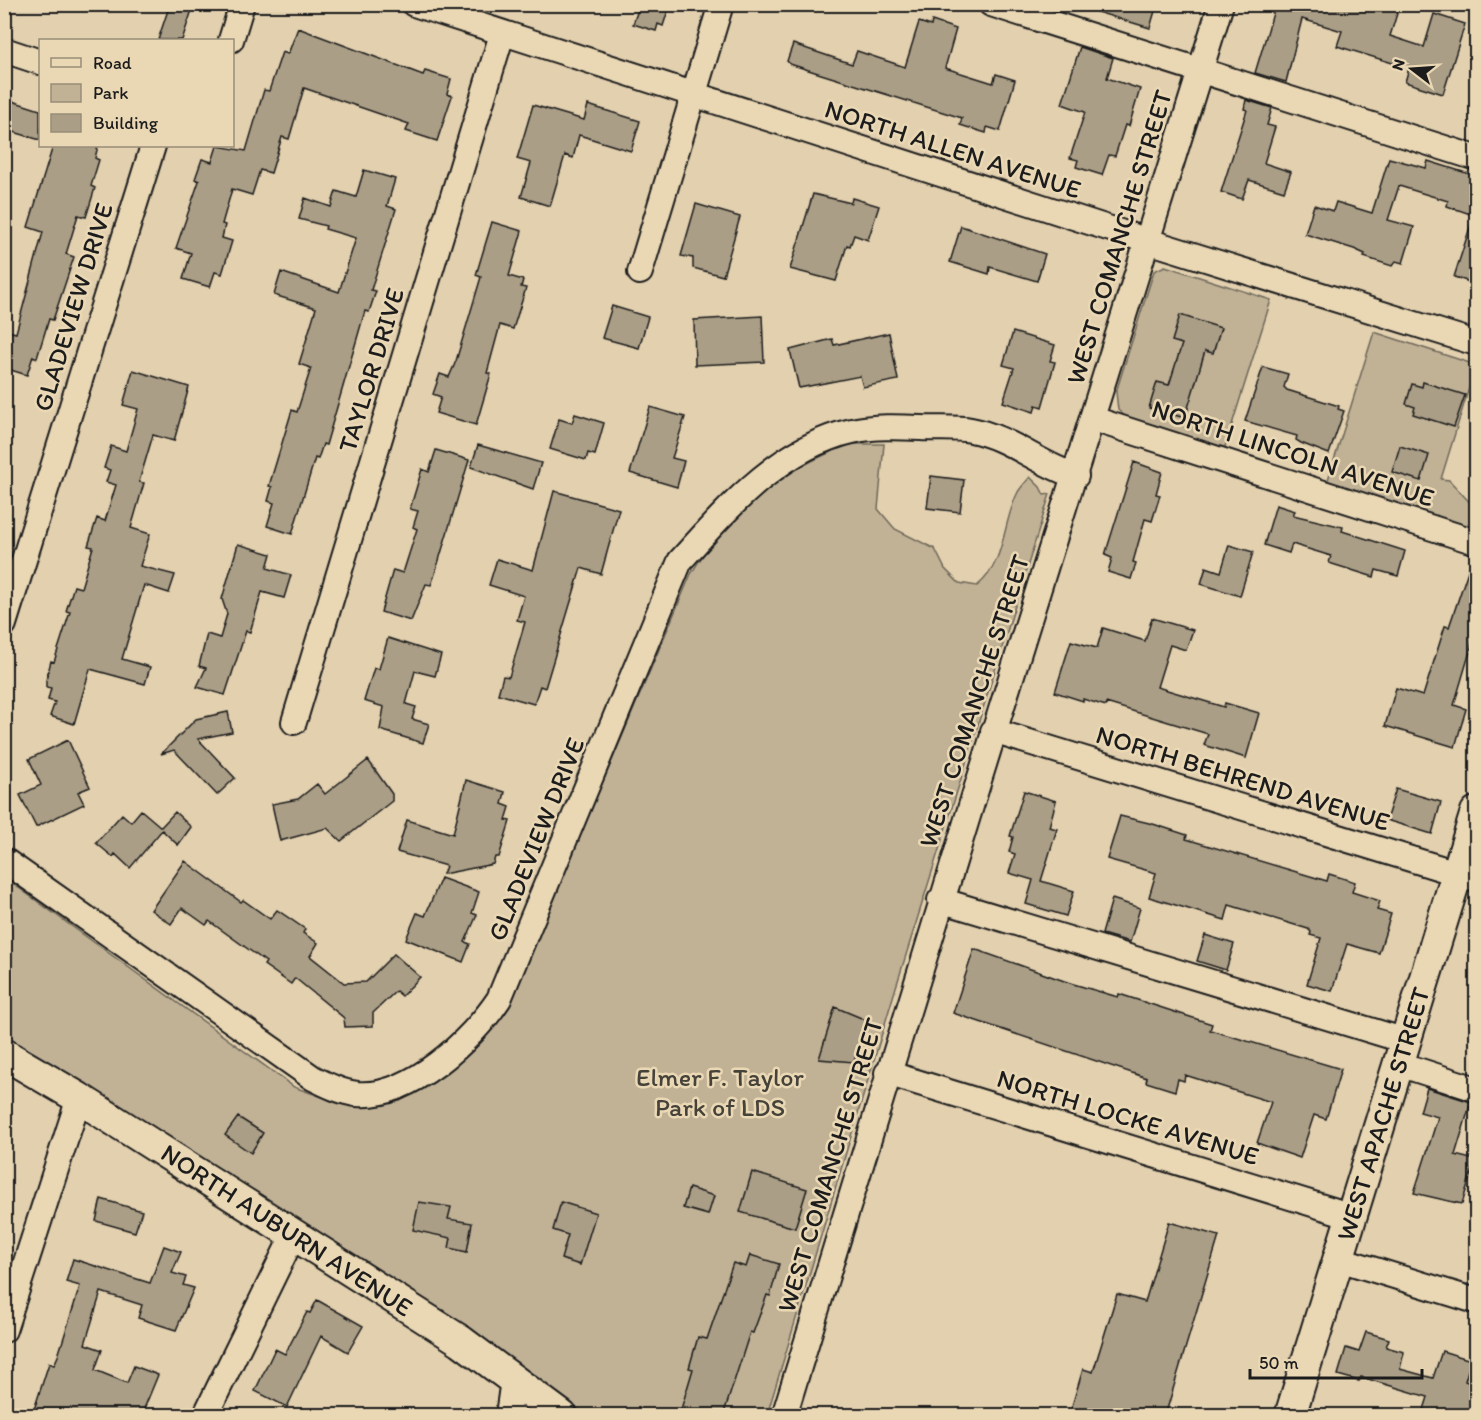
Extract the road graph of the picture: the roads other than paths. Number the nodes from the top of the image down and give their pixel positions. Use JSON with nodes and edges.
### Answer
{"nodes":[{"id":1,"x":242,"y":4,"type":"edge"},
{"id":2,"x":414,"y":4,"type":"edge"},
{"id":3,"x":721,"y":4,"type":"edge"},
{"id":4,"x":991,"y":4,"type":"edge"},
{"id":5,"x":1221,"y":4,"type":"edge"},
{"id":6,"x":502,"y":34,"type":"junction"},
{"id":7,"x":231,"y":39,"type":"edge"},
{"id":8,"x":4,"y":51,"type":"edge"},
{"id":9,"x":39,"y":62,"type":"edge"},
{"id":10,"x":1201,"y":70,"type":"junction"},
{"id":11,"x":694,"y":96,"type":"junction"},
{"id":12,"x":153,"y":147,"type":"edge"},
{"id":13,"x":1476,"y":158,"type":"edge"},
{"id":14,"x":1148,"y":241,"type":"junction"},
{"id":15,"x":640,"y":272,"type":"dead end"},
{"id":16,"x":1476,"y":343,"type":"edge"},
{"id":17,"x":1093,"y":419,"type":"junction"},
{"id":18,"x":1076,"y":476,"type":"junction"},
{"id":19,"x":1476,"y":542,"type":"edge"},
{"id":20,"x":4,"y":624,"type":"edge"},
{"id":21,"x":294,"y":722,"type":"dead end"},
{"id":22,"x":993,"y":731,"type":"junction"},
{"id":23,"x":1476,"y":812,"type":"edge"},
{"id":24,"x":4,"y":860,"type":"edge"},
{"id":25,"x":1467,"y":876,"type":"edge"},
{"id":26,"x":940,"y":900,"type":"junction"},
{"id":27,"x":1402,"y":1052,"type":"junction"},
{"id":28,"x":4,"y":1054,"type":"edge"},
{"id":29,"x":887,"y":1074,"type":"junction"},
{"id":30,"x":1476,"y":1089,"type":"edge"},
{"id":31,"x":79,"y":1098,"type":"junction"},
{"id":32,"x":1352,"y":1216,"type":"junction"},
{"id":33,"x":294,"y":1234,"type":"junction"},
{"id":34,"x":1339,"y":1259,"type":"junction"},
{"id":35,"x":1476,"y":1301,"type":"edge"},
{"id":36,"x":4,"y":1330,"type":"edge"},
{"id":37,"x":513,"y":1380,"type":"junction"},
{"id":38,"x":205,"y":1416,"type":"edge"},
{"id":39,"x":514,"y":1416,"type":"edge"},
{"id":40,"x":562,"y":1416,"type":"edge"},
{"id":41,"x":784,"y":1416,"type":"edge"},
{"id":42,"x":1290,"y":1416,"type":"edge"}],
"edges":[{"from":1,"to":7,"type":"street"},
{"from":2,"to":6,"type":"street","name":"NORTH ALLEN AVENUE"},
{"from":3,"to":11,"type":"street"},
{"from":4,"to":10,"type":"street"},
{"from":5,"to":10,"type":"street","name":"WEST COMANCHE STREET"},
{"from":6,"to":11,"type":"street","name":"NORTH ALLEN AVENUE"},
{"from":6,"to":21,"type":"street","name":"TAYLOR DRIVE"},
{"from":8,"to":9,"type":"street"},
{"from":10,"to":13,"type":"street"},
{"from":10,"to":14,"type":"street","name":"WEST COMANCHE STREET"},
{"from":11,"to":14,"type":"street","name":"NORTH ALLEN AVENUE"},
{"from":11,"to":15,"type":"street"},
{"from":12,"to":20,"type":"street","name":"GLADEVIEW DRIVE"},
{"from":14,"to":16,"type":"street","name":"NORTH ALLEN AVENUE"},
{"from":14,"to":17,"type":"street","name":"WEST COMANCHE STREET"},
{"from":17,"to":18,"type":"street","name":"WEST COMANCHE STREET"},
{"from":17,"to":19,"type":"street","name":"NORTH LINCOLN AVENUE"},
{"from":18,"to":22,"type":"street","name":"WEST COMANCHE STREET"},
{"from":18,"to":24,"type":"street","name":"GLADEVIEW DRIVE"},
{"from":22,"to":25,"type":"street","name":"NORTH BEHREND AVENUE"},
{"from":22,"to":26,"type":"street","name":"WEST COMANCHE STREET"},
{"from":23,"to":25,"type":"main road","name":"WEST APACHE STREET"},
{"from":25,"to":27,"type":"main road","name":"WEST APACHE STREET"},
{"from":26,"to":27,"type":"street"},
{"from":26,"to":29,"type":"street","name":"WEST COMANCHE STREET"},
{"from":27,"to":30,"type":"street"},
{"from":27,"to":32,"type":"main road","name":"WEST APACHE STREET"},
{"from":28,"to":31,"type":"main road","name":"NORTH AUBURN AVENUE"},
{"from":29,"to":32,"type":"street","name":"NORTH LOCKE AVENUE"},
{"from":29,"to":41,"type":"street","name":"WEST COMANCHE STREET"},
{"from":31,"to":33,"type":"main road","name":"NORTH AUBURN AVENUE"},
{"from":31,"to":36,"type":"street"},
{"from":32,"to":34,"type":"main road","name":"WEST APACHE STREET"},
{"from":33,"to":37,"type":"main road","name":"NORTH AUBURN AVENUE"},
{"from":33,"to":38,"type":"street"},
{"from":34,"to":35,"type":"street"},
{"from":34,"to":42,"type":"main road","name":"WEST APACHE STREET"},
{"from":37,"to":39,"type":"street"},
{"from":37,"to":40,"type":"main road","name":"NORTH AUBURN AVENUE"}]}
